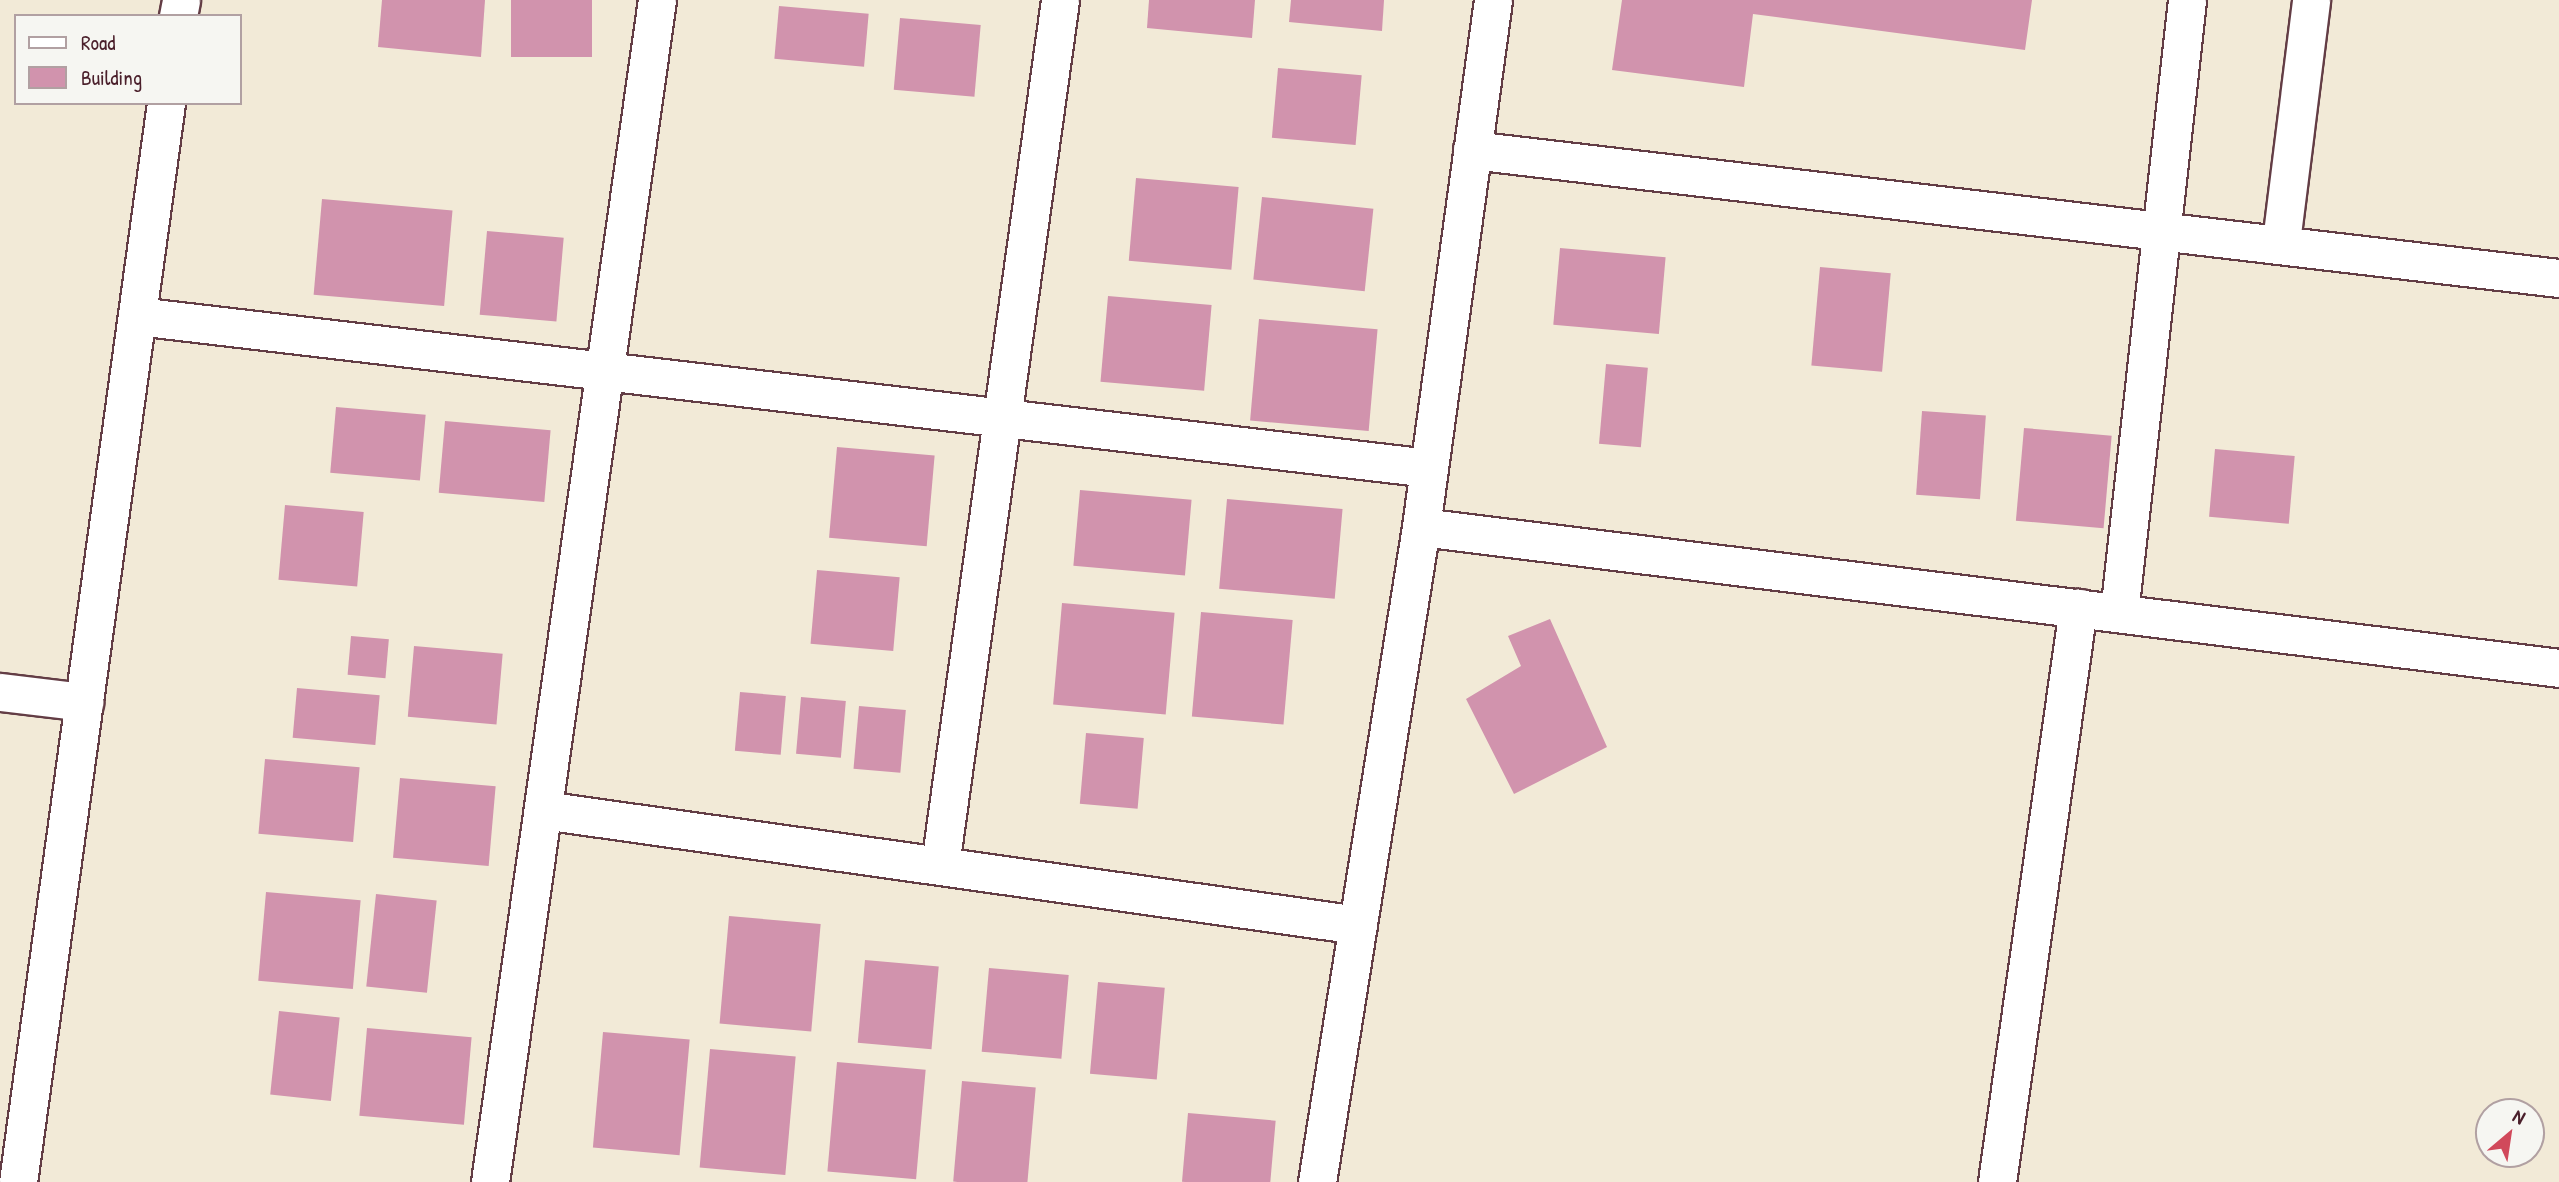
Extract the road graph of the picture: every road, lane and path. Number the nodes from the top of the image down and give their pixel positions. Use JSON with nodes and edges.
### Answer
{"nodes":[{"id":1,"x":657,"y":0,"type":"edge"},
{"id":2,"x":1060,"y":0,"type":"edge"},
{"id":3,"x":1493,"y":0,"type":"edge"},
{"id":4,"x":2188,"y":0,"type":"edge"},
{"id":5,"x":2311,"y":0,"type":"edge"},
{"id":6,"x":166,"y":105,"type":"edge"},
{"id":7,"x":1472,"y":149,"type":"junction"},
{"id":8,"x":2161,"y":228,"type":"junction"},
{"id":9,"x":2281,"y":242,"type":"junction"},
{"id":10,"x":2559,"y":278,"type":"edge"},
{"id":11,"x":137,"y":316,"type":"junction"},
{"id":12,"x":605,"y":372,"type":"junction"},
{"id":13,"x":1002,"y":418,"type":"junction"},
{"id":14,"x":1429,"y":468,"type":"junction"},
{"id":15,"x":1422,"y":527,"type":"junction"},
{"id":16,"x":2078,"y":608,"type":"junction"},
{"id":17,"x":2119,"y":613,"type":"junction"},
{"id":18,"x":2559,"y":668,"type":"edge"},
{"id":19,"x":0,"y":692,"type":"edge"},
{"id":20,"x":84,"y":702,"type":"junction"},
{"id":21,"x":543,"y":810,"type":"junction"},
{"id":22,"x":940,"y":865,"type":"junction"},
{"id":23,"x":1358,"y":925,"type":"junction"},
{"id":24,"x":18,"y":1182,"type":"edge"},
{"id":25,"x":490,"y":1182,"type":"edge"},
{"id":26,"x":1317,"y":1182,"type":"edge"},
{"id":27,"x":1997,"y":1182,"type":"edge"}],
"edges":[{"from":1,"to":12,"type":"street"},
{"from":2,"to":13,"type":"street"},
{"from":3,"to":7,"type":"street"},
{"from":4,"to":8,"type":"street"},
{"from":5,"to":9,"type":"street"},
{"from":6,"to":11,"type":"street"},
{"from":7,"to":8,"type":"street"},
{"from":7,"to":14,"type":"street"},
{"from":8,"to":9,"type":"street"},
{"from":8,"to":17,"type":"street"},
{"from":9,"to":10,"type":"street"},
{"from":11,"to":12,"type":"street"},
{"from":11,"to":20,"type":"street"},
{"from":12,"to":13,"type":"street"},
{"from":12,"to":21,"type":"street"},
{"from":13,"to":14,"type":"street"},
{"from":13,"to":22,"type":"street"},
{"from":14,"to":15,"type":"street"},
{"from":15,"to":16,"type":"street"},
{"from":15,"to":23,"type":"street"},
{"from":16,"to":17,"type":"street"},
{"from":16,"to":27,"type":"street"},
{"from":17,"to":18,"type":"street"},
{"from":19,"to":20,"type":"street"},
{"from":20,"to":24,"type":"street"},
{"from":21,"to":22,"type":"street"},
{"from":21,"to":25,"type":"street"},
{"from":22,"to":23,"type":"street"},
{"from":23,"to":26,"type":"street"}]}
